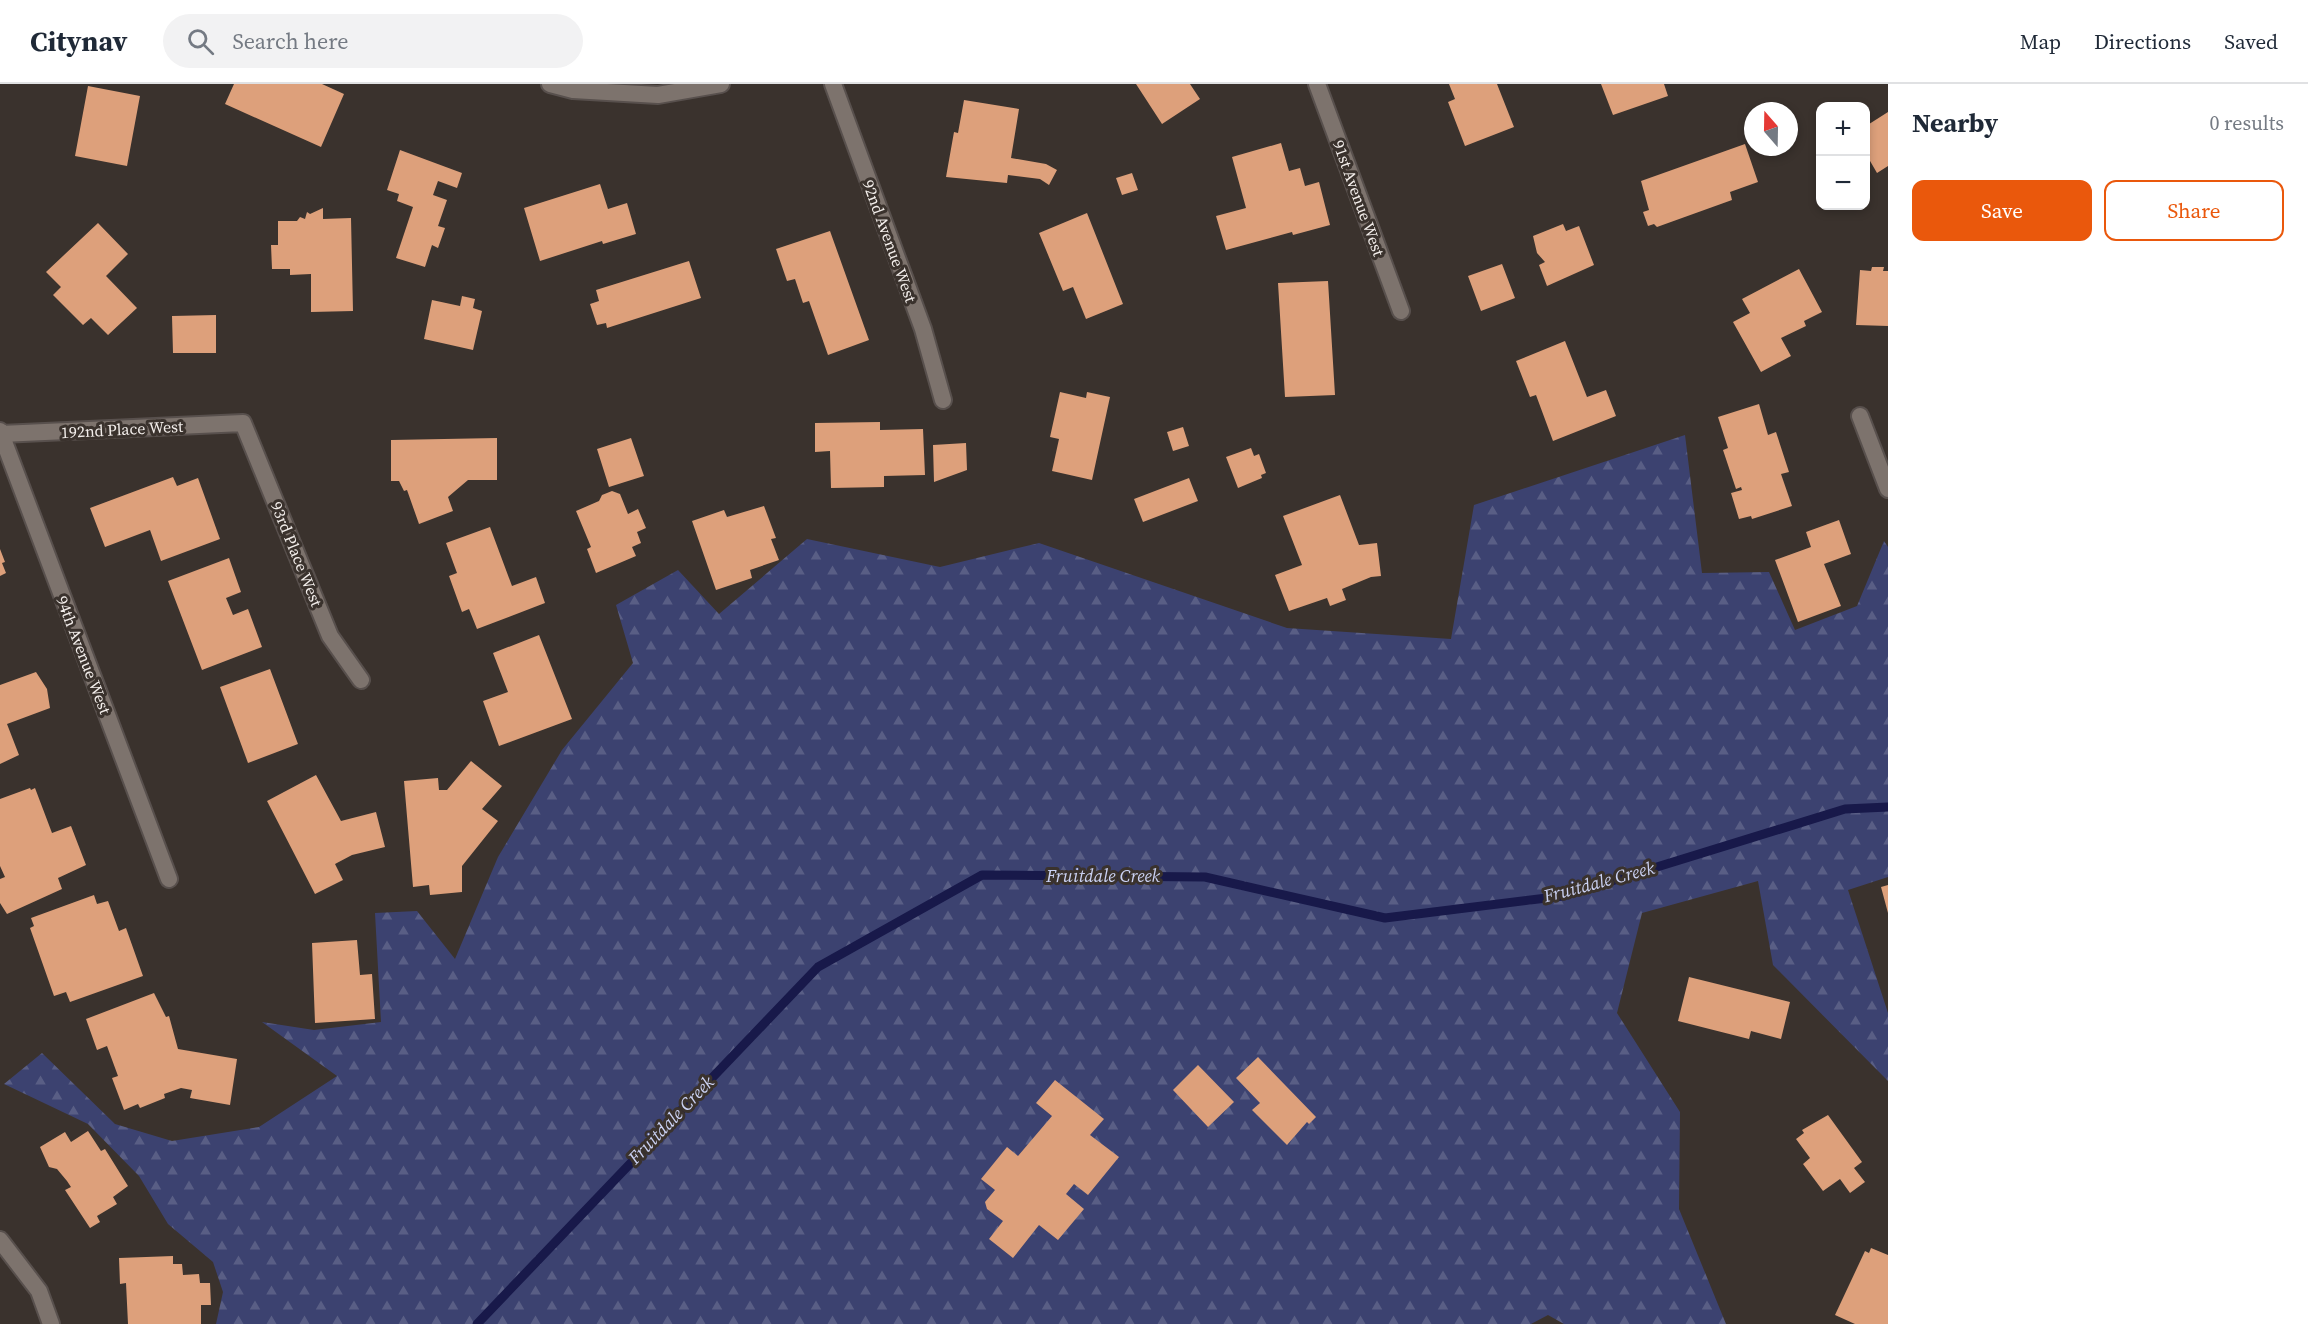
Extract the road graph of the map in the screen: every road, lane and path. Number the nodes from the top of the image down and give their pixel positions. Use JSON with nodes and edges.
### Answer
{"nodes":[{"id":1,"x":550,"y":84,"type":"edge"},
{"id":2,"x":721,"y":84,"type":"edge"},
{"id":3,"x":833,"y":84,"type":"edge"},
{"id":4,"x":1317,"y":84,"type":"edge"},
{"id":5,"x":1401,"y":312,"type":"dead end"},
{"id":6,"x":943,"y":400,"type":"dead end"},
{"id":7,"x":1860,"y":416,"type":"dead end"},
{"id":8,"x":243,"y":423,"type":"joint"},
{"id":9,"x":0,"y":432,"type":"edge"},
{"id":10,"x":1888,"y":489,"type":"edge"},
{"id":11,"x":361,"y":680,"type":"dead end"},
{"id":12,"x":169,"y":879,"type":"dead end"},
{"id":13,"x":0,"y":1240,"type":"edge"},
{"id":14,"x":51,"y":1324,"type":"edge"}],
"edges":[{"from":1,"to":2,"type":"street"},
{"from":3,"to":6,"type":"street","name":"92nd Avenue West"},
{"from":4,"to":5,"type":"street","name":"91st Avenue West"},
{"from":7,"to":10,"type":"street"},
{"from":8,"to":9,"type":"street","name":"192nd Place West"},
{"from":8,"to":11,"type":"street","name":"93rd Place West"},
{"from":9,"to":12,"type":"street","name":"94th Avenue West"},
{"from":13,"to":14,"type":"street"}]}
